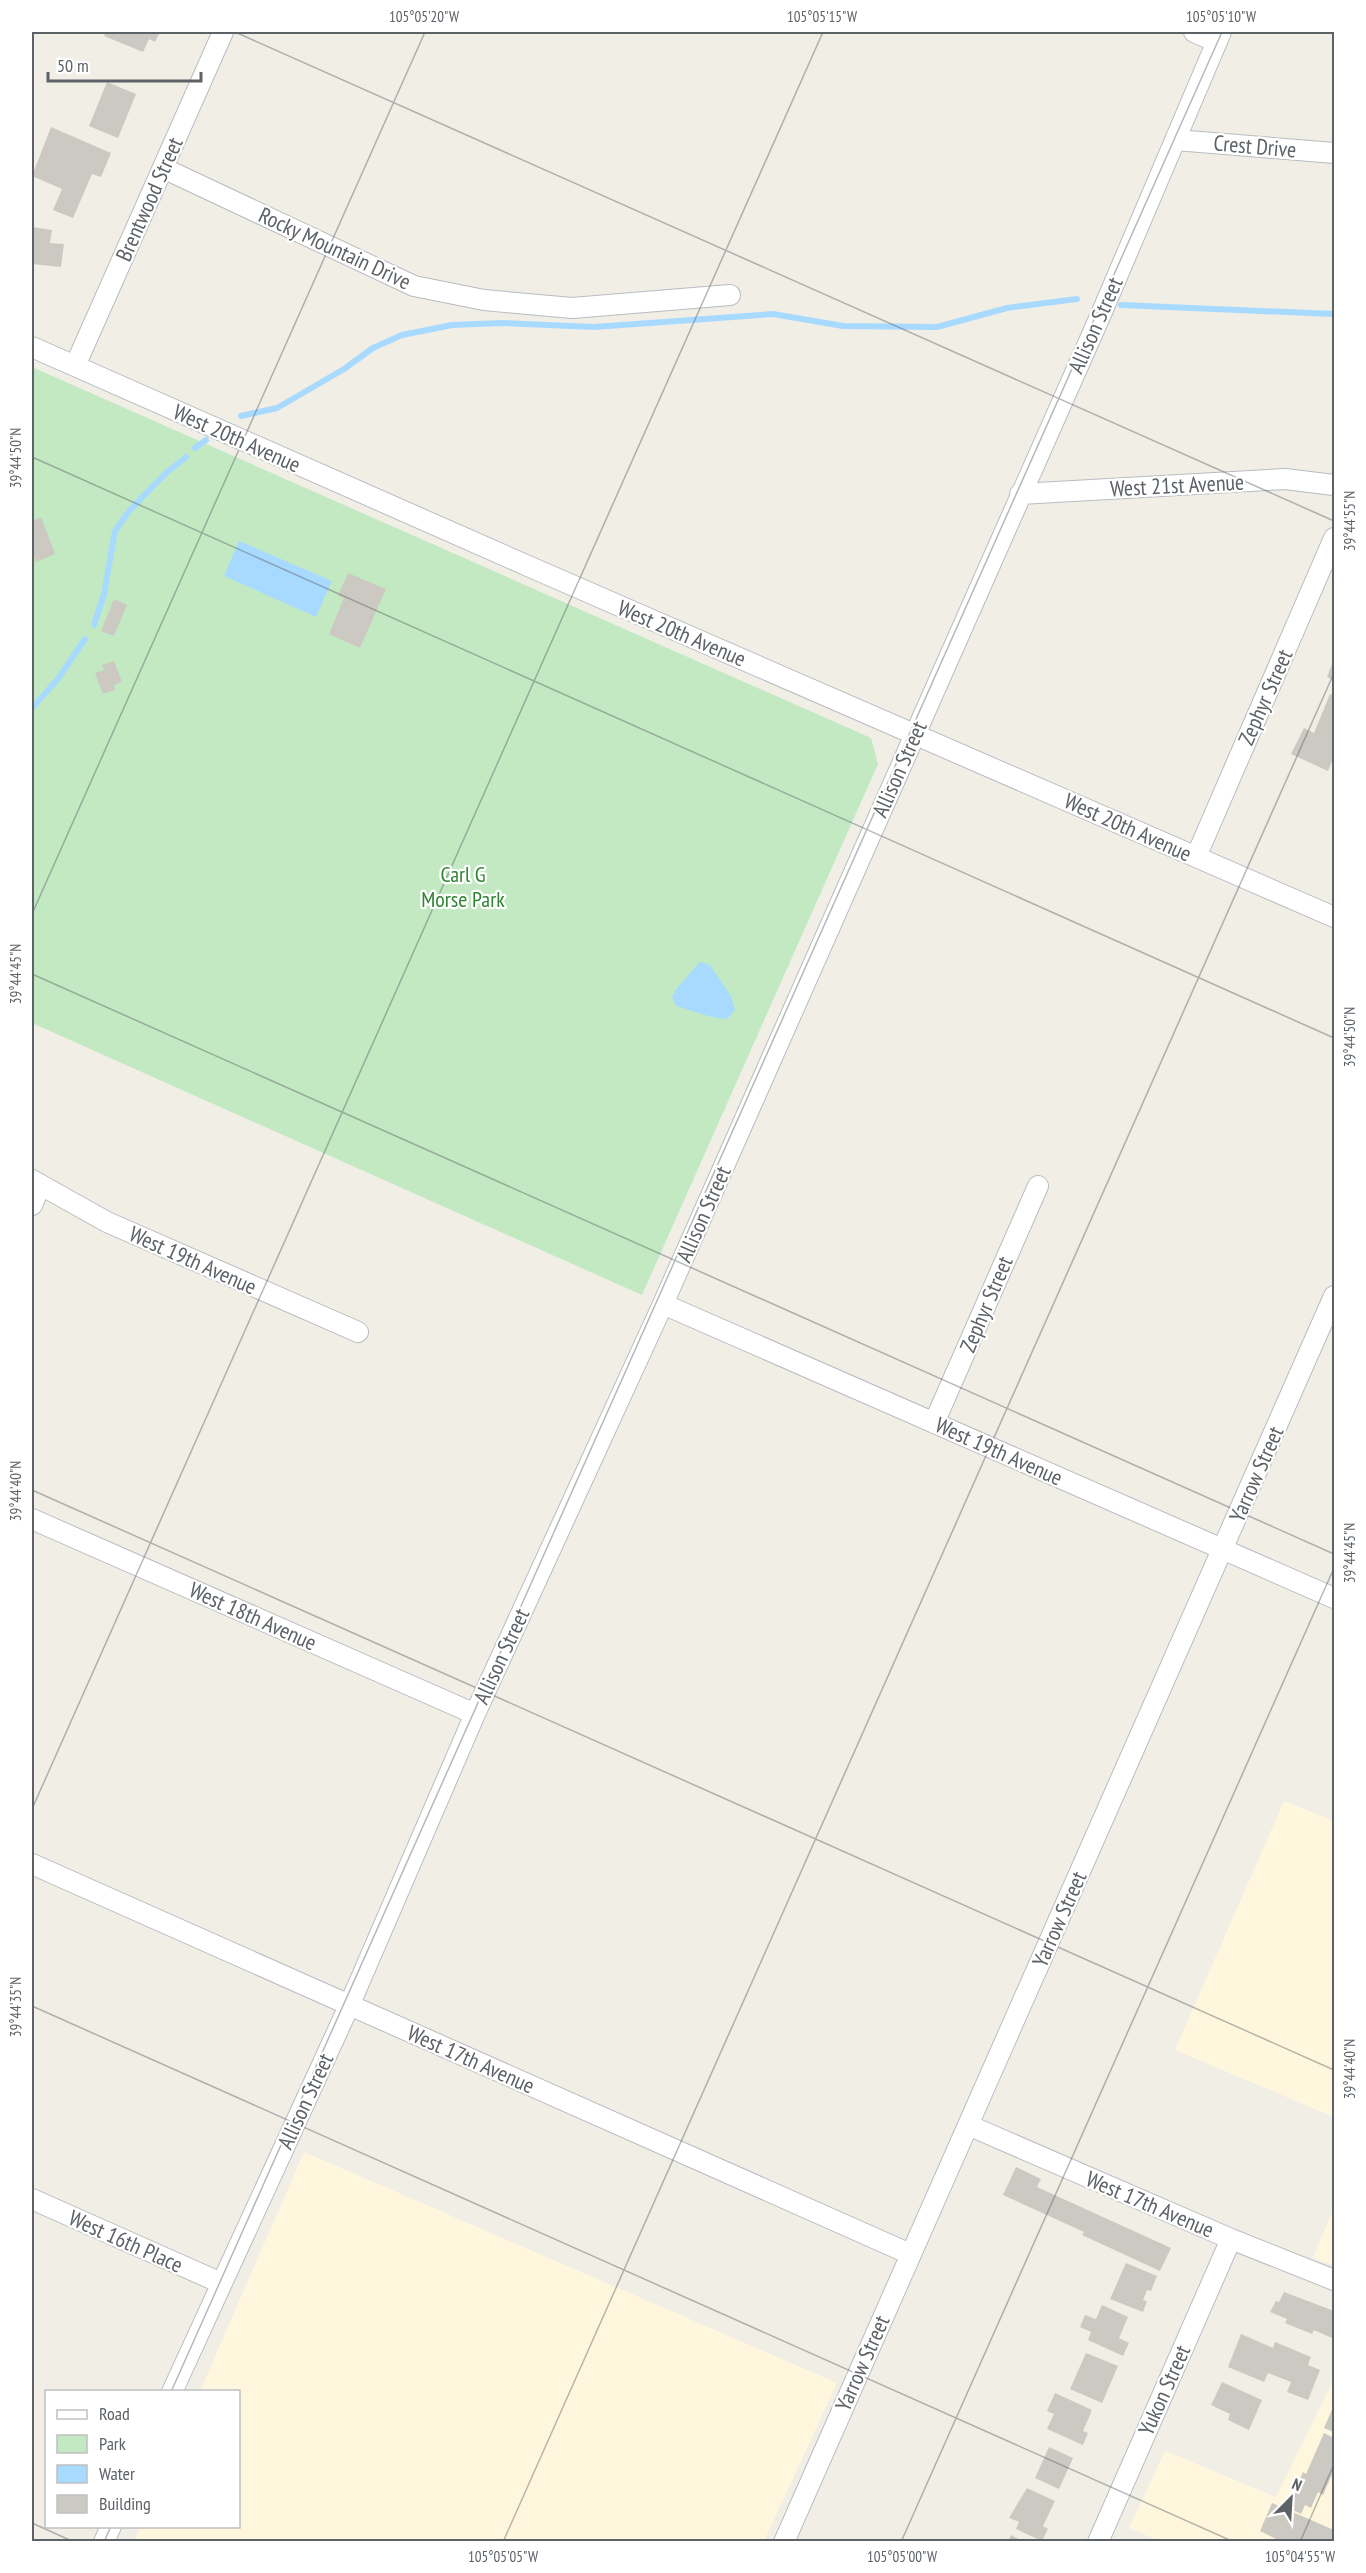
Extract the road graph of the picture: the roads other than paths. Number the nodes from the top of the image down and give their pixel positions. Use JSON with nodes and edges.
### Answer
{"nodes":[{"id":1,"x":223,"y":32,"type":"edge"},
{"id":2,"x":1194,"y":32,"type":"edge"},
{"id":3,"x":1219,"y":37,"type":"edge"},
{"id":4,"x":1176,"y":140,"type":"junction"},
{"id":5,"x":1335,"y":153,"type":"edge"},
{"id":6,"x":163,"y":168,"type":"junction"},
{"id":7,"x":730,"y":295,"type":"dead end"},
{"id":8,"x":32,"y":347,"type":"edge"},
{"id":9,"x":75,"y":366,"type":"junction"},
{"id":10,"x":1335,"y":485,"type":"edge"},
{"id":11,"x":1020,"y":494,"type":"junction"},
{"id":12,"x":1335,"y":538,"type":"edge"},
{"id":13,"x":915,"y":734,"type":"junction"},
{"id":14,"x":1196,"y":856,"type":"junction"},
{"id":15,"x":1335,"y":917,"type":"edge"},
{"id":16,"x":36,"y":1183,"type":"edge"},
{"id":17,"x":1038,"y":1186,"type":"dead end"},
{"id":18,"x":32,"y":1205,"type":"edge"},
{"id":19,"x":1335,"y":1296,"type":"edge"},
{"id":20,"x":663,"y":1304,"type":"junction"},
{"id":21,"x":358,"y":1332,"type":"dead end"},
{"id":22,"x":934,"y":1423,"type":"junction"},
{"id":23,"x":32,"y":1519,"type":"edge"},
{"id":24,"x":1223,"y":1549,"type":"junction"},
{"id":25,"x":1335,"y":1598,"type":"edge"},
{"id":26,"x":475,"y":1714,"type":"junction"},
{"id":27,"x":32,"y":1864,"type":"edge"},
{"id":28,"x":349,"y":2006,"type":"junction"},
{"id":29,"x":968,"y":2125,"type":"junction"},
{"id":30,"x":32,"y":2199,"type":"edge"},
{"id":31,"x":1231,"y":2239,"type":"junction"},
{"id":32,"x":910,"y":2254,"type":"junction"},
{"id":33,"x":1335,"y":2280,"type":"edge"},
{"id":34,"x":221,"y":2283,"type":"junction"},
{"id":35,"x":172,"y":2390,"type":"edge"},
{"id":36,"x":784,"y":2541,"type":"edge"},
{"id":37,"x":1098,"y":2541,"type":"edge"}],
"edges":[{"from":1,"to":6,"type":"street","name":"Brentwood Street"},
{"from":2,"to":3,"type":"street"},
{"from":3,"to":4,"type":"street","name":"Allison Street"},
{"from":4,"to":5,"type":"street","name":"Crest Drive"},
{"from":4,"to":11,"type":"street","name":"Allison Street"},
{"from":6,"to":7,"type":"street","name":"Rocky Mountain Drive"},
{"from":6,"to":9,"type":"street","name":"Brentwood Street"},
{"from":8,"to":9,"type":"street","name":"West 20th Avenue"},
{"from":9,"to":13,"type":"street","name":"West 20th Avenue"},
{"from":10,"to":11,"type":"street","name":"West 21st Avenue"},
{"from":11,"to":13,"type":"street","name":"Allison Street"},
{"from":12,"to":14,"type":"street","name":"Zephyr Street"},
{"from":13,"to":14,"type":"street","name":"West 20th Avenue"},
{"from":13,"to":20,"type":"street","name":"Allison Street"},
{"from":14,"to":15,"type":"street","name":"West 20th Avenue"},
{"from":16,"to":18,"type":"street"},
{"from":16,"to":21,"type":"street","name":"West 19th Avenue"},
{"from":17,"to":22,"type":"street","name":"Zephyr Street"},
{"from":19,"to":24,"type":"street","name":"Yarrow Street"},
{"from":20,"to":22,"type":"street","name":"West 19th Avenue"},
{"from":20,"to":26,"type":"street","name":"Allison Street"},
{"from":22,"to":24,"type":"street","name":"West 19th Avenue"},
{"from":23,"to":26,"type":"street","name":"West 18th Avenue"},
{"from":24,"to":25,"type":"street","name":"West 19th Avenue"},
{"from":24,"to":29,"type":"street","name":"Yarrow Street"},
{"from":26,"to":28,"type":"street","name":"Allison Street"},
{"from":27,"to":28,"type":"street","name":"West 17th Avenue"},
{"from":28,"to":32,"type":"street","name":"West 17th Avenue"},
{"from":28,"to":34,"type":"street","name":"Allison Street"},
{"from":29,"to":31,"type":"street","name":"West 17th Avenue"},
{"from":29,"to":32,"type":"street","name":"Yarrow Street"},
{"from":30,"to":34,"type":"street","name":"West 16th Place"},
{"from":31,"to":33,"type":"street","name":"West 17th Avenue"},
{"from":31,"to":37,"type":"street","name":"Yukon Street"},
{"from":32,"to":36,"type":"street","name":"Yarrow Street"},
{"from":34,"to":35,"type":"street","name":"Allison Street"}]}
